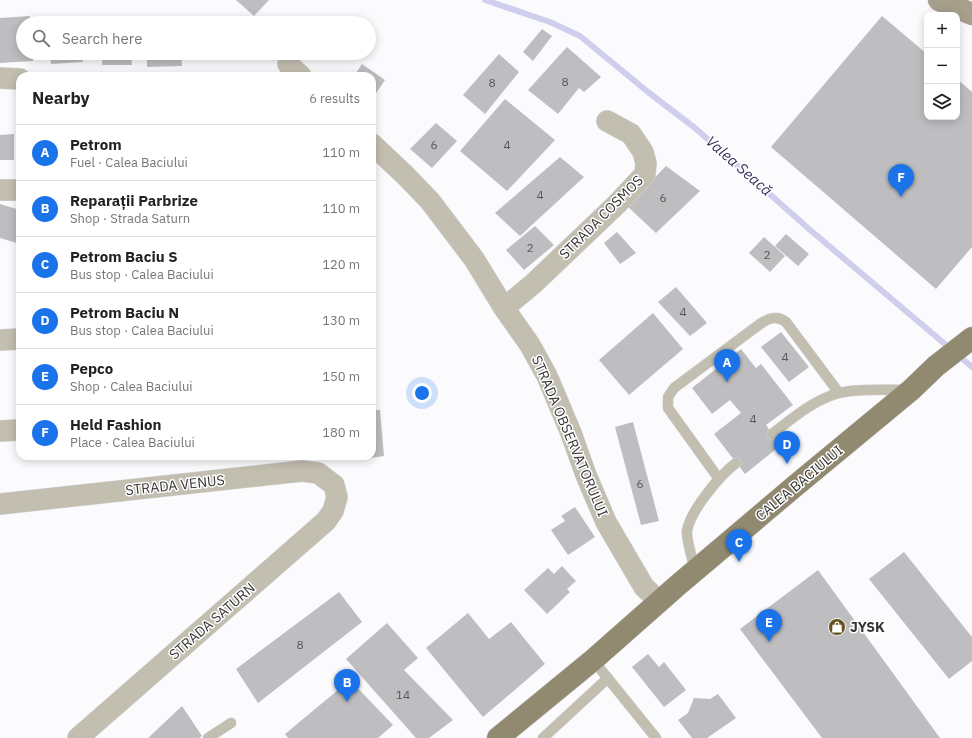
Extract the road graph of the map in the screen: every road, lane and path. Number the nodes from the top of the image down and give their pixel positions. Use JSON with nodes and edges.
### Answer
{"nodes":[{"id":1,"x":946,"y":1,"type":"edge"},
{"id":2,"x":972,"y":14,"type":"edge"},
{"id":3,"x":0,"y":78,"type":"edge"},
{"id":4,"x":16,"y":79,"type":"edge"},
{"id":5,"x":607,"y":121,"type":"dead end"},
{"id":6,"x":376,"y":150,"type":"edge"},
{"id":7,"x":0,"y":190,"type":"edge"},
{"id":8,"x":16,"y":190,"type":"edge"},
{"id":9,"x":504,"y":308,"type":"junction"},
{"id":10,"x":16,"y":339,"type":"edge"},
{"id":11,"x":970,"y":339,"type":"edge"},
{"id":12,"x":0,"y":340,"type":"edge"},
{"id":13,"x":911,"y":390,"type":"junction"},
{"id":14,"x":839,"y":393,"type":"junction"},
{"id":15,"x":16,"y":430,"type":"edge"},
{"id":16,"x":0,"y":431,"type":"edge"},
{"id":17,"x":772,"y":434,"type":"dead end"},
{"id":18,"x":736,"y":463,"type":"dead end"},
{"id":19,"x":719,"y":479,"type":"junction"},
{"id":20,"x":337,"y":497,"type":"joint"},
{"id":21,"x":0,"y":504,"type":"edge"},
{"id":22,"x":695,"y":570,"type":"junction"},
{"id":23,"x":659,"y":601,"type":"junction"},
{"id":24,"x":594,"y":660,"type":"junction"},
{"id":25,"x":608,"y":678,"type":"junction"},
{"id":26,"x":231,"y":723,"type":"dead end"},
{"id":27,"x":78,"y":738,"type":"edge"},
{"id":28,"x":208,"y":738,"type":"edge"},
{"id":29,"x":498,"y":738,"type":"edge"},
{"id":30,"x":543,"y":738,"type":"edge"},
{"id":31,"x":656,"y":738,"type":"edge"}],
"edges":[{"from":1,"to":2,"type":"main road"},
{"from":3,"to":4,"type":"street"},
{"from":5,"to":9,"type":"street","name":"STRADA COSMOS"},
{"from":6,"to":9,"type":"street","name":"STRADA OBSERVATORULUI"},
{"from":7,"to":8,"type":"street"},
{"from":9,"to":23,"type":"street","name":"STRADA OBSERVATORULUI"},
{"from":10,"to":12,"type":"street"},
{"from":11,"to":13,"type":"main road","name":"CALEA BACIULUI"},
{"from":13,"to":14,"type":"lane"},
{"from":13,"to":22,"type":"main road","name":"CALEA BACIULUI"},
{"from":14,"to":17,"type":"lane"},
{"from":14,"to":19,"type":"lane"},
{"from":15,"to":16,"type":"street"},
{"from":18,"to":19,"type":"lane"},
{"from":19,"to":22,"type":"lane"},
{"from":20,"to":21,"type":"street","name":"STRADA VENUS"},
{"from":20,"to":27,"type":"street","name":"STRADA SATURN"},
{"from":22,"to":23,"type":"main road","name":"CALEA BACIULUI"},
{"from":23,"to":24,"type":"main road","name":"CALEA BACIULUI"},
{"from":24,"to":25,"type":"lane"},
{"from":24,"to":29,"type":"main road","name":"CALEA BACIULUI"},
{"from":25,"to":30,"type":"lane"},
{"from":25,"to":31,"type":"lane"},
{"from":26,"to":28,"type":"lane"}]}
